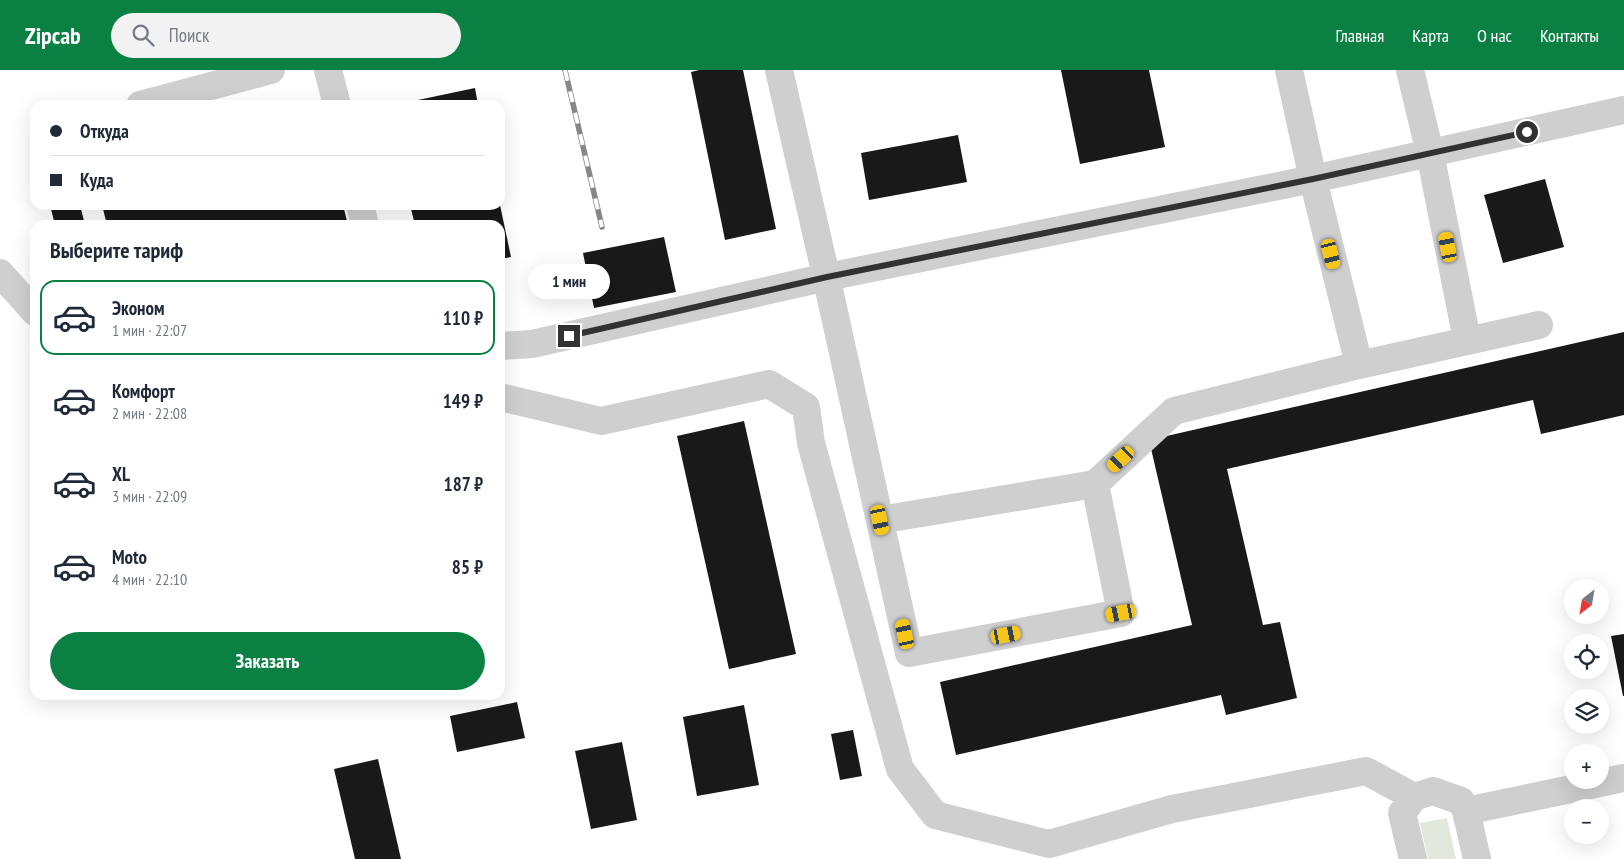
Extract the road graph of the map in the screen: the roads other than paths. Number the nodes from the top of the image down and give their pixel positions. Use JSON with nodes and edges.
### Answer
{"nodes":[{"id":1,"x":271,"y":70,"type":"edge"},
{"id":2,"x":328,"y":70,"type":"edge"},
{"id":3,"x":779,"y":70,"type":"edge"},
{"id":4,"x":1289,"y":70,"type":"edge"},
{"id":5,"x":1410,"y":70,"type":"edge"},
{"id":6,"x":159,"y":100,"type":"edge"},
{"id":7,"x":335,"y":100,"type":"edge"},
{"id":8,"x":1624,"y":110,"type":"edge"},
{"id":9,"x":1430,"y":153,"type":"junction"},
{"id":10,"x":1313,"y":179,"type":"junction"},
{"id":11,"x":0,"y":273,"type":"edge"},
{"id":12,"x":827,"y":277,"type":"junction"},
{"id":13,"x":30,"y":306,"type":"edge"},
{"id":14,"x":1539,"y":325,"type":"dead end"},
{"id":15,"x":1467,"y":340,"type":"junction"},
{"id":16,"x":505,"y":346,"type":"edge"},
{"id":17,"x":1359,"y":365,"type":"junction"},
{"id":18,"x":505,"y":398,"type":"edge"},
{"id":19,"x":1095,"y":484,"type":"junction"},
{"id":20,"x":880,"y":520,"type":"junction"},
{"id":21,"x":1624,"y":778,"type":"edge"},
{"id":22,"x":1408,"y":805,"type":"junction"},
{"id":23,"x":1466,"y":812,"type":"junction"},
{"id":24,"x":1413,"y":859,"type":"edge"},
{"id":25,"x":1477,"y":859,"type":"edge"}],
"edges":[{"from":1,"to":6,"type":"street"},
{"from":2,"to":7,"type":"street"},
{"from":3,"to":12,"type":"street"},
{"from":4,"to":10,"type":"street"},
{"from":5,"to":9,"type":"street"},
{"from":8,"to":9,"type":"street"},
{"from":9,"to":10,"type":"street"},
{"from":9,"to":15,"type":"street"},
{"from":10,"to":12,"type":"street"},
{"from":10,"to":17,"type":"street"},
{"from":11,"to":13,"type":"street"},
{"from":12,"to":16,"type":"street"},
{"from":12,"to":20,"type":"street"},
{"from":14,"to":15,"type":"street"},
{"from":15,"to":17,"type":"street"},
{"from":17,"to":19,"type":"street"},
{"from":18,"to":22,"type":"street"},
{"from":19,"to":20,"type":"street"},
{"from":19,"to":20,"type":"street"},
{"from":21,"to":23,"type":"street"},
{"from":22,"to":23,"type":"street"},
{"from":22,"to":24,"type":"street"},
{"from":23,"to":25,"type":"street"}]}
